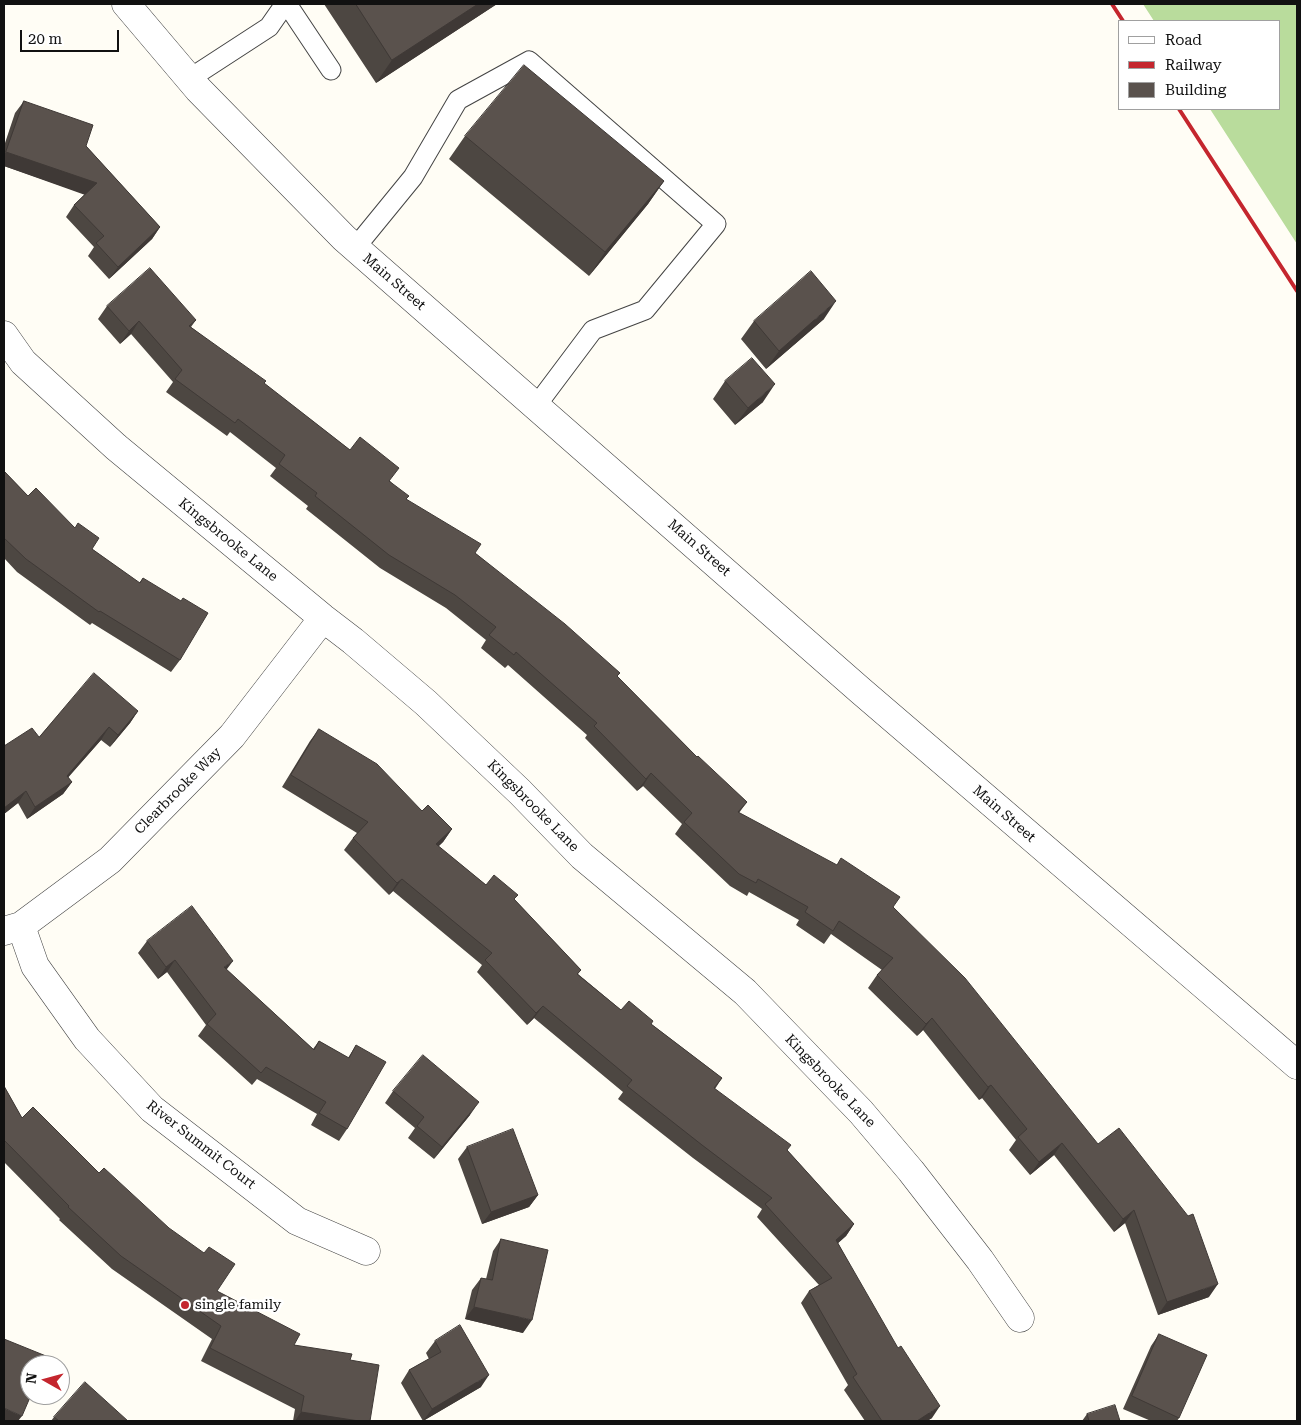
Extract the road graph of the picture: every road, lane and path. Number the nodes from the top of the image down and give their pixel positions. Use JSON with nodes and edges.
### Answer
{"nodes":[{"id":1,"x":126,"y":4,"type":"edge"},
{"id":2,"x":286,"y":4,"type":"edge"},
{"id":3,"x":331,"y":70,"type":"dead end"},
{"id":4,"x":189,"y":78,"type":"junction"},
{"id":5,"x":355,"y":248,"type":"junction"},
{"id":6,"x":4,"y":335,"type":"edge"},
{"id":7,"x":536,"y":406,"type":"junction"},
{"id":8,"x":323,"y":618,"type":"junction"},
{"id":9,"x":12,"y":928,"type":"edge"},
{"id":10,"x":1297,"y":1065,"type":"edge"},
{"id":11,"x":366,"y":1251,"type":"dead end"},
{"id":12,"x":1020,"y":1318,"type":"dead end"}],
"edges":[{"from":1,"to":4,"type":"street","name":"Main Street"},
{"from":2,"to":3,"type":"lane"},
{"from":2,"to":4,"type":"lane"},
{"from":4,"to":5,"type":"street","name":"Main Street"},
{"from":5,"to":7,"type":"street","name":"Main Street"},
{"from":5,"to":7,"type":"lane"},
{"from":6,"to":8,"type":"street","name":"Kingsbrooke Lane"},
{"from":7,"to":10,"type":"street","name":"Main Street"},
{"from":8,"to":9,"type":"street","name":"Clearbrooke Way"},
{"from":8,"to":12,"type":"street","name":"Kingsbrooke Lane"},
{"from":9,"to":11,"type":"street","name":"River Summit Court"}]}
